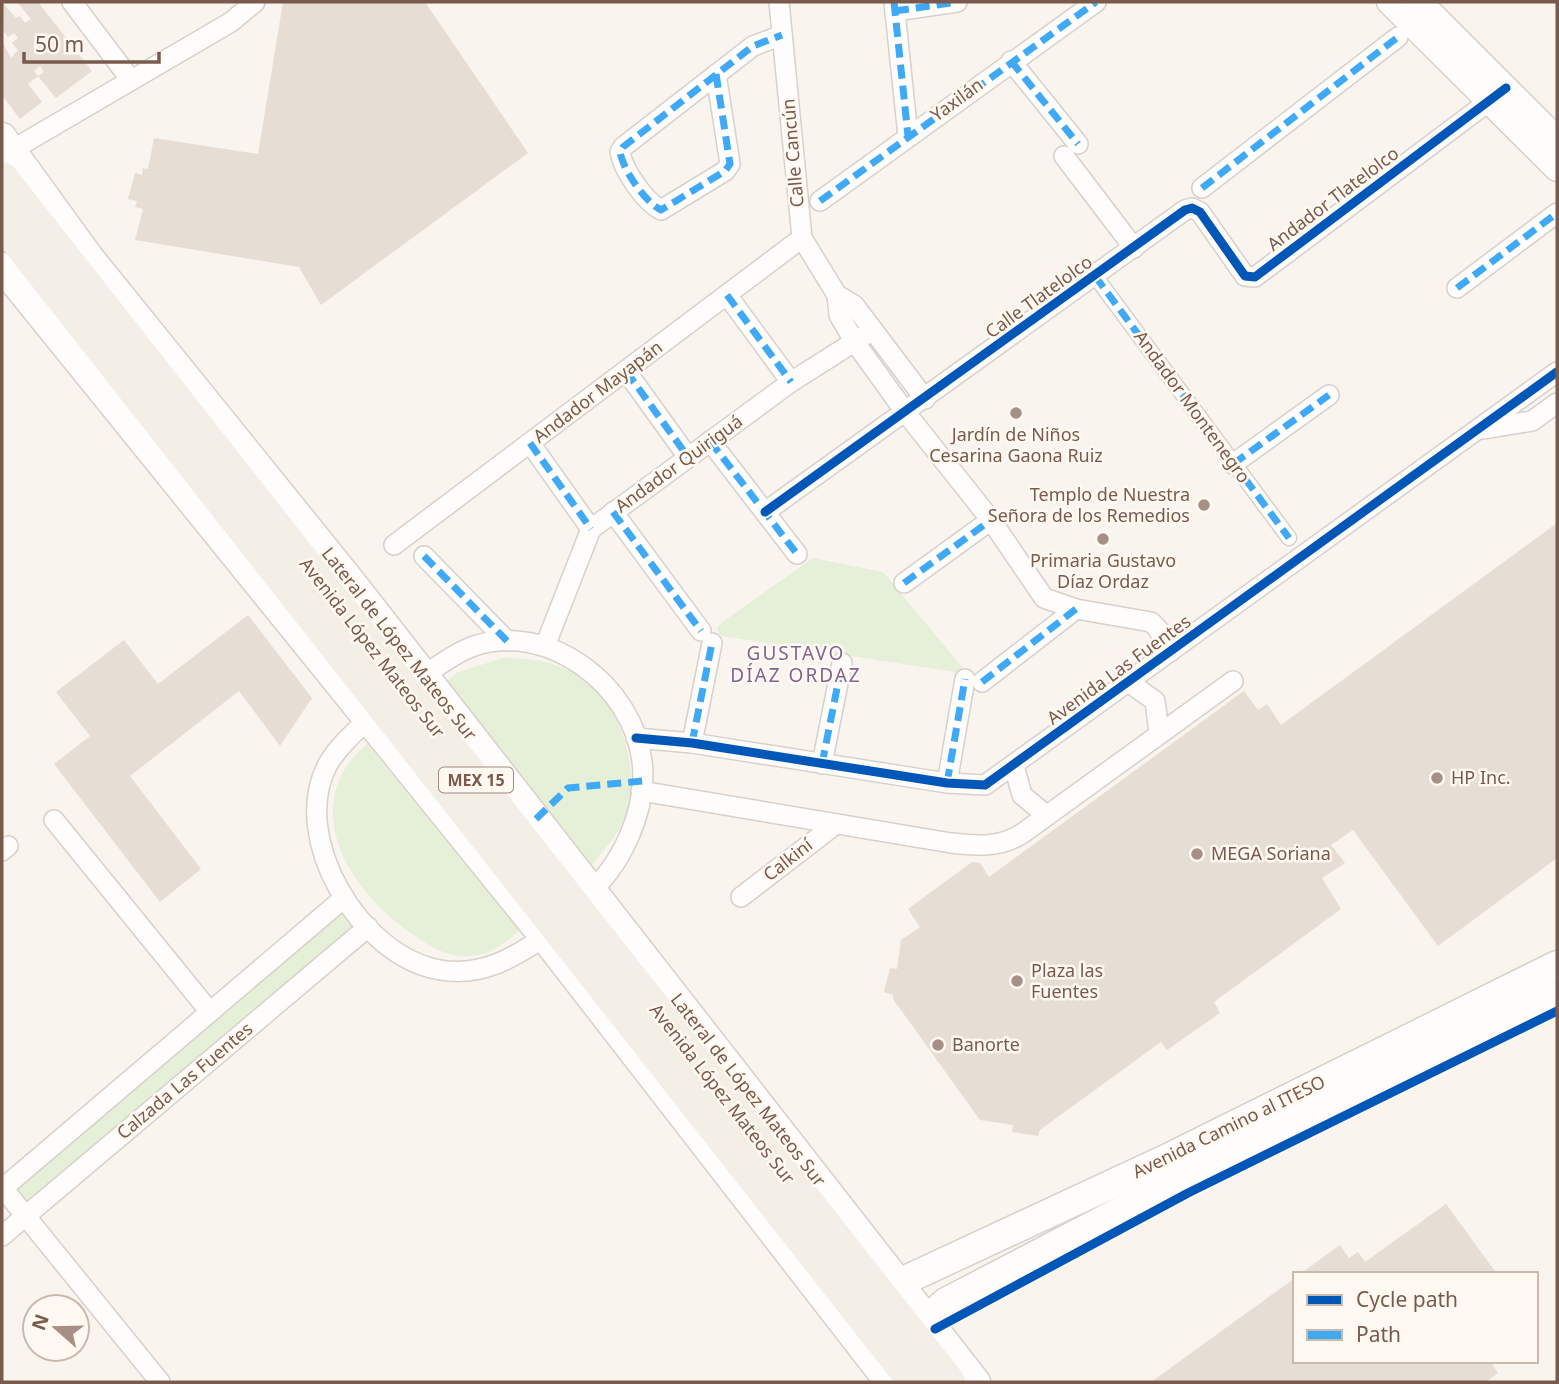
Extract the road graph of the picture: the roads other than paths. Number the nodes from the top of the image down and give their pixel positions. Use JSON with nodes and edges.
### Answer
{"nodes":[{"id":1,"x":72,"y":2,"type":"edge"},
{"id":2,"x":255,"y":2,"type":"edge"},
{"id":3,"x":779,"y":2,"type":"edge"},
{"id":4,"x":957,"y":2,"type":"edge"},
{"id":5,"x":1096,"y":2,"type":"edge"},
{"id":6,"x":1389,"y":2,"type":"edge"},
{"id":7,"x":1420,"y":2,"type":"edge"},
{"id":8,"x":895,"y":6,"type":"edge"},
{"id":9,"x":782,"y":34,"type":"junction"},
{"id":10,"x":1398,"y":37,"type":"dead end"},
{"id":11,"x":1011,"y":61,"type":"junction"},
{"id":12,"x":716,"y":74,"type":"junction"},
{"id":13,"x":131,"y":80,"type":"junction"},
{"id":14,"x":1498,"y":95,"type":"junction"},
{"id":15,"x":908,"y":136,"type":"junction"},
{"id":16,"x":1557,"y":139,"type":"edge"},
{"id":17,"x":5,"y":155,"type":"edge"},
{"id":18,"x":1557,"y":169,"type":"edge"},
{"id":19,"x":1202,"y":188,"type":"dead end"},
{"id":20,"x":820,"y":201,"type":"dead end"},
{"id":21,"x":1192,"y":208,"type":"joint"},
{"id":22,"x":1557,"y":213,"type":"edge"},
{"id":23,"x":2,"y":222,"type":"edge"},
{"id":24,"x":802,"y":238,"type":"junction"},
{"id":25,"x":1133,"y":248,"type":"junction"},
{"id":26,"x":2,"y":267,"type":"edge"},
{"id":27,"x":1095,"y":276,"type":"junction"},
{"id":28,"x":1457,"y":288,"type":"dead end"},
{"id":29,"x":727,"y":295,"type":"junction"},
{"id":30,"x":837,"y":295,"type":"junction"},
{"id":31,"x":143,"y":324,"type":"junction"},
{"id":32,"x":873,"y":330,"type":"junction"},
{"id":33,"x":854,"y":341,"type":"junction"},
{"id":34,"x":150,"y":366,"type":"junction"},
{"id":35,"x":626,"y":371,"type":"junction"},
{"id":36,"x":1557,"y":372,"type":"edge"},
{"id":37,"x":791,"y":382,"type":"junction"},
{"id":38,"x":1329,"y":395,"type":"dead end"},
{"id":39,"x":925,"y":399,"type":"junction"},
{"id":40,"x":1557,"y":403,"type":"edge"},
{"id":41,"x":906,"y":413,"type":"junction"},
{"id":42,"x":1479,"y":429,"type":"junction"},
{"id":43,"x":710,"y":441,"type":"junction"},
{"id":44,"x":530,"y":443,"type":"junction"},
{"id":45,"x":688,"y":457,"type":"junction"},
{"id":46,"x":1233,"y":464,"type":"junction"},
{"id":47,"x":613,"y":512,"type":"junction"},
{"id":48,"x":765,"y":512,"type":"junction"},
{"id":49,"x":990,"y":520,"type":"junction"},
{"id":50,"x":591,"y":529,"type":"junction"},
{"id":51,"x":1289,"y":538,"type":"dead end"},
{"id":52,"x":394,"y":545,"type":"dead end"},
{"id":53,"x":797,"y":554,"type":"dead end"},
{"id":54,"x":425,"y":556,"type":"dead end"},
{"id":55,"x":904,"y":583,"type":"dead end"},
{"id":56,"x":1076,"y":610,"type":"junction"},
{"id":57,"x":507,"y":641,"type":"junction"},
{"id":58,"x":545,"y":646,"type":"junction"},
{"id":59,"x":1170,"y":652,"type":"junction"},
{"id":60,"x":842,"y":663,"type":"dead end"},
{"id":61,"x":424,"y":675,"type":"junction"},
{"id":62,"x":1127,"y":681,"type":"junction"},
{"id":63,"x":1233,"y":681,"type":"dead end"},
{"id":64,"x":375,"y":712,"type":"junction"},
{"id":65,"x":1159,"y":732,"type":"junction"},
{"id":66,"x":636,"y":738,"type":"junction"},
{"id":67,"x":692,"y":743,"type":"junction"},
{"id":68,"x":822,"y":764,"type":"junction"},
{"id":69,"x":1014,"y":766,"type":"junction"},
{"id":70,"x":947,"y":783,"type":"junction"},
{"id":71,"x":641,"y":791,"type":"junction"},
{"id":72,"x":1046,"y":815,"type":"junction"},
{"id":73,"x":54,"y":820,"type":"dead end"},
{"id":74,"x":836,"y":824,"type":"junction"},
{"id":75,"x":741,"y":897,"type":"dead end"},
{"id":76,"x":344,"y":898,"type":"junction"},
{"id":77,"x":583,"y":898,"type":"junction"},
{"id":78,"x":368,"y":927,"type":"junction"},
{"id":79,"x":544,"y":937,"type":"junction"},
{"id":80,"x":1557,"y":965,"type":"edge"},
{"id":81,"x":1557,"y":996,"type":"edge"},
{"id":82,"x":210,"y":1012,"type":"junction"},
{"id":83,"x":2,"y":1188,"type":"edge"},
{"id":84,"x":25,"y":1217,"type":"junction"},
{"id":85,"x":2,"y":1236,"type":"edge"},
{"id":86,"x":899,"y":1283,"type":"junction"},
{"id":87,"x":849,"y":1297,"type":"junction"},
{"id":88,"x":927,"y":1319,"type":"junction"},
{"id":89,"x":160,"y":1382,"type":"edge"},
{"id":90,"x":891,"y":1382,"type":"edge"},
{"id":91,"x":914,"y":1382,"type":"edge"},
{"id":92,"x":949,"y":1382,"type":"edge"},
{"id":93,"x":976,"y":1382,"type":"edge"}],
"edges":[{"from":1,"to":13,"type":"street"},
{"from":2,"to":13,"type":"street"},
{"from":3,"to":9,"type":"street","name":"Calle Cancún"},
{"from":4,"to":8,"type":"street"},
{"from":5,"to":11,"type":"street","name":"Yaxilán"},
{"from":6,"to":14,"type":"street"},
{"from":7,"to":14,"type":"street"},
{"from":8,"to":15,"type":"street"},
{"from":9,"to":12,"type":"street"},
{"from":9,"to":24,"type":"street","name":"Calle Cancún"},
{"from":10,"to":19,"type":"street"},
{"from":11,"to":15,"type":"street","name":"Yaxilán"},
{"from":11,"to":25,"type":"street"},
{"from":12,"to":12,"type":"street"},
{"from":13,"to":17,"type":"street"},
{"from":14,"to":16,"type":"street"},
{"from":14,"to":18,"type":"street"},
{"from":14,"to":21,"type":"street","name":"Andador Tlatelolco"},
{"from":15,"to":20,"type":"street","name":"Yaxilán"},
{"from":17,"to":31,"type":"main road","name":"Lateral de López Mateos Sur"},
{"from":17,"to":34,"type":"main road","name":"Avenida López Mateos Sur","number":"MEX 15"},
{"from":21,"to":25,"type":"street","name":"Calle Tlatelolco"},
{"from":22,"to":28,"type":"street"},
{"from":23,"to":64,"type":"main road","name":"Avenida López Mateos Sur","number":"MEX 15"},
{"from":24,"to":29,"type":"street","name":"Andador Mayapán"},
{"from":24,"to":30,"type":"street","name":"Calle Cancún"},
{"from":25,"to":27,"type":"street","name":"Calle Tlatelolco"},
{"from":26,"to":64,"type":"main road"},
{"from":27,"to":39,"type":"street","name":"Calle Tlatelolco"},
{"from":27,"to":46,"type":"street","name":"Andador Montenegro"},
{"from":29,"to":35,"type":"street","name":"Andador Mayapán"},
{"from":29,"to":37,"type":"street"},
{"from":30,"to":32,"type":"street","name":"Calle Cancún"},
{"from":30,"to":33,"type":"street","name":"Calle Cancún"},
{"from":31,"to":34,"type":"main road"},
{"from":31,"to":61,"type":"main road","name":"Lateral de López Mateos Sur"},
{"from":32,"to":33,"type":"street","name":"Andador Quiriguá"},
{"from":32,"to":39,"type":"street","name":"Calle Cancún"},
{"from":33,"to":37,"type":"street","name":"Andador Quiriguá"},
{"from":33,"to":41,"type":"street","name":"Calle Cancún"},
{"from":34,"to":77,"type":"main road","name":"Avenida López Mateos Sur","number":"MEX 15"},
{"from":35,"to":44,"type":"street","name":"Andador Mayapán"},
{"from":35,"to":45,"type":"street"},
{"from":36,"to":42,"type":"street","name":"Avenida Las Fuentes"},
{"from":37,"to":43,"type":"street","name":"Andador Quiriguá"},
{"from":38,"to":46,"type":"street"},
{"from":39,"to":41,"type":"street","name":"Calle Tlatelolco"},
{"from":40,"to":42,"type":"street","name":"Avenida Las Fuentes"},
{"from":41,"to":48,"type":"street"},
{"from":41,"to":49,"type":"street","name":"Calle Cancún"},
{"from":42,"to":59,"type":"street","name":"Avenida Las Fuentes"},
{"from":43,"to":45,"type":"street","name":"Andador Quiriguá"},
{"from":43,"to":48,"type":"street"},
{"from":44,"to":50,"type":"street"},
{"from":44,"to":52,"type":"street","name":"Andador Mayapán"},
{"from":45,"to":47,"type":"street","name":"Andador Quiriguá"},
{"from":46,"to":51,"type":"street","name":"Andador Montenegro"},
{"from":47,"to":50,"type":"street","name":"Andador Quiriguá"},
{"from":47,"to":67,"type":"street"},
{"from":48,"to":53,"type":"street"},
{"from":49,"to":55,"type":"street"},
{"from":49,"to":56,"type":"street","name":"Calle Cancún"},
{"from":50,"to":58,"type":"street"},
{"from":54,"to":57,"type":"street"},
{"from":56,"to":59,"type":"street","name":"Calle Cancún"},
{"from":56,"to":70,"type":"street"},
{"from":57,"to":58,"type":"street"},
{"from":57,"to":61,"type":"street"},
{"from":58,"to":66,"type":"street"},
{"from":59,"to":62,"type":"street","name":"Avenida Las Fuentes"},
{"from":60,"to":68,"type":"street"},
{"from":61,"to":77,"type":"main road","name":"Lateral de López Mateos Sur"},
{"from":62,"to":65,"type":"street"},
{"from":62,"to":69,"type":"street","name":"Avenida Las Fuentes"},
{"from":63,"to":65,"type":"street"},
{"from":64,"to":76,"type":"street"},
{"from":64,"to":79,"type":"main road"},
{"from":64,"to":87,"type":"main road","name":"Avenida López Mateos Sur","number":"MEX 15"},
{"from":65,"to":72,"type":"street"},
{"from":66,"to":67,"type":"street","name":"Avenida Las Fuentes"},
{"from":66,"to":71,"type":"street"},
{"from":67,"to":68,"type":"street","name":"Avenida Las Fuentes"},
{"from":68,"to":70,"type":"street","name":"Avenida Las Fuentes"},
{"from":69,"to":70,"type":"street","name":"Avenida Las Fuentes"},
{"from":69,"to":72,"type":"street"},
{"from":71,"to":74,"type":"street"},
{"from":71,"to":77,"type":"street"},
{"from":72,"to":74,"type":"street"},
{"from":73,"to":82,"type":"street"},
{"from":74,"to":75,"type":"street","name":"Calkiní"},
{"from":76,"to":78,"type":"street"},
{"from":76,"to":82,"type":"street","name":"Calzada Las Fuentes"},
{"from":77,"to":86,"type":"main road","name":"Lateral de López Mateos Sur"},
{"from":77,"to":92,"type":"main road","name":"Avenida López Mateos Sur","number":"MEX 15"},
{"from":78,"to":79,"type":"street"},
{"from":78,"to":84,"type":"street","name":"Calzada Las Fuentes"},
{"from":79,"to":90,"type":"main road"},
{"from":80,"to":86,"type":"main road","name":"Avenida Camino al ITESO"},
{"from":81,"to":88,"type":"main road","name":"Avenida Camino al ITESO"},
{"from":82,"to":83,"type":"street","name":"Calzada Las Fuentes"},
{"from":83,"to":84,"type":"street"},
{"from":84,"to":85,"type":"street","name":"Calzada Las Fuentes"},
{"from":84,"to":89,"type":"street"},
{"from":86,"to":88,"type":"main road","name":"Lateral de López Mateos Sur"},
{"from":87,"to":90,"type":"main road"},
{"from":87,"to":91,"type":"main road","name":"Avenida López Mateos Sur","number":"MEX 15"},
{"from":88,"to":93,"type":"main road","name":"Lateral de López Mateos Sur"}]}
